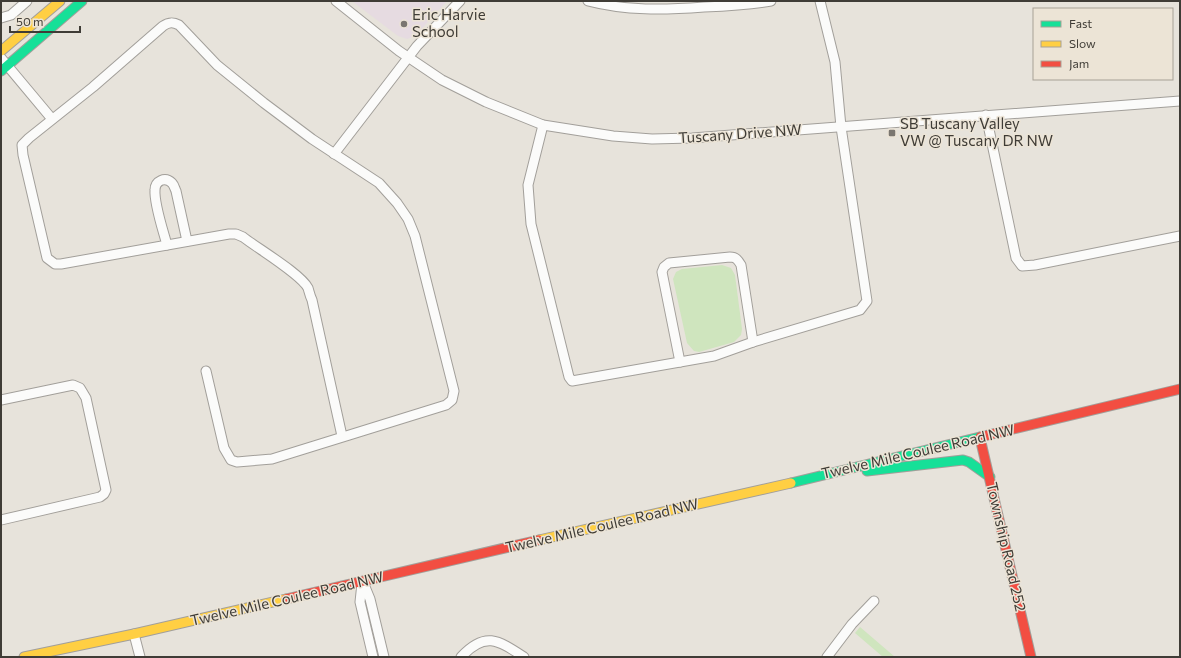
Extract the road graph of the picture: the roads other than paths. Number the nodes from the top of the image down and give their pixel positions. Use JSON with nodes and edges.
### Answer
{"nodes":[{"id":1,"x":27,"y":1,"type":"edge"},
{"id":2,"x":60,"y":1,"type":"edge"},
{"id":3,"x":82,"y":1,"type":"edge"},
{"id":4,"x":336,"y":1,"type":"edge"},
{"id":5,"x":460,"y":1,"type":"edge"},
{"id":6,"x":588,"y":1,"type":"edge"},
{"id":7,"x":771,"y":1,"type":"edge"},
{"id":8,"x":820,"y":1,"type":"edge"},
{"id":9,"x":2,"y":18,"type":"edge"},
{"id":10,"x":1,"y":51,"type":"edge"},
{"id":11,"x":408,"y":57,"type":"junction"},
{"id":12,"x":1,"y":58,"type":"edge"},
{"id":13,"x":4,"y":68,"type":"edge"},
{"id":14,"x":1180,"y":101,"type":"edge"},
{"id":15,"x":986,"y":115,"type":"junction"},
{"id":16,"x":52,"y":119,"type":"junction"},
{"id":17,"x":543,"y":125,"type":"junction"},
{"id":18,"x":841,"y":127,"type":"junction"},
{"id":19,"x":334,"y":154,"type":"junction"},
{"id":20,"x":1180,"y":236,"type":"edge"},
{"id":21,"x":187,"y":241,"type":"junction"},
{"id":22,"x":167,"y":245,"type":"junction"},
{"id":23,"x":753,"y":342,"type":"junction"},
{"id":24,"x":680,"y":362,"type":"junction"},
{"id":25,"x":206,"y":371,"type":"dead end"},
{"id":26,"x":1180,"y":389,"type":"edge"},
{"id":27,"x":1,"y":400,"type":"edge"},
{"id":28,"x":342,"y":436,"type":"junction"},
{"id":29,"x":980,"y":438,"type":"junction"},
{"id":30,"x":816,"y":477,"type":"junction"},
{"id":31,"x":990,"y":477,"type":"junction"},
{"id":32,"x":1,"y":520,"type":"edge"},
{"id":33,"x":363,"y":582,"type":"junction"},
{"id":34,"x":874,"y":601,"type":"dead end"},
{"id":35,"x":134,"y":634,"type":"junction"},
{"id":36,"x":24,"y":657,"type":"edge"},
{"id":37,"x":140,"y":657,"type":"edge"},
{"id":38,"x":373,"y":657,"type":"edge"},
{"id":39,"x":384,"y":657,"type":"edge"},
{"id":40,"x":461,"y":657,"type":"edge"},
{"id":41,"x":524,"y":657,"type":"edge"},
{"id":42,"x":827,"y":657,"type":"edge"},
{"id":43,"x":1031,"y":657,"type":"edge"}],
"edges":[{"from":1,"to":9,"type":"street"},
{"from":2,"to":10,"type":"street"},
{"from":3,"to":13,"type":"street"},
{"from":4,"to":11,"type":"street","name":"Tuscany Drive NW"},
{"from":5,"to":11,"type":"street"},
{"from":6,"to":7,"type":"street"},
{"from":8,"to":18,"type":"street"},
{"from":11,"to":17,"type":"street","name":"Tuscany Drive NW"},
{"from":11,"to":19,"type":"street"},
{"from":12,"to":13,"type":"street"},
{"from":13,"to":16,"type":"street"},
{"from":14,"to":15,"type":"street","name":"Tuscany Drive NW"},
{"from":15,"to":18,"type":"street","name":"Tuscany Drive NW"},
{"from":15,"to":20,"type":"street"},
{"from":16,"to":19,"type":"street"},
{"from":16,"to":22,"type":"street"},
{"from":17,"to":18,"type":"street","name":"Tuscany Drive NW"},
{"from":17,"to":24,"type":"street"},
{"from":18,"to":23,"type":"street"},
{"from":19,"to":28,"type":"street"},
{"from":21,"to":22,"type":"street"},
{"from":21,"to":22,"type":"street"},
{"from":21,"to":28,"type":"street"},
{"from":23,"to":24,"type":"street"},
{"from":23,"to":24,"type":"street"},
{"from":25,"to":28,"type":"street"},
{"from":26,"to":29,"type":"street","name":"Twelve Mile Coulee Road NW"},
{"from":27,"to":32,"type":"street"},
{"from":29,"to":30,"type":"street","name":"Twelve Mile Coulee Road NW"},
{"from":29,"to":31,"type":"street","name":"Township Road 252"},
{"from":30,"to":31,"type":"street"},
{"from":30,"to":33,"type":"street","name":"Twelve Mile Coulee Road NW"},
{"from":31,"to":43,"type":"street","name":"Township Road 252"},
{"from":33,"to":35,"type":"street","name":"Twelve Mile Coulee Road NW"},
{"from":33,"to":38,"type":"street"},
{"from":33,"to":39,"type":"street"},
{"from":34,"to":42,"type":"street"},
{"from":35,"to":36,"type":"street","name":"Twelve Mile Coulee Road NW"},
{"from":35,"to":37,"type":"street"},
{"from":40,"to":41,"type":"street"}]}
